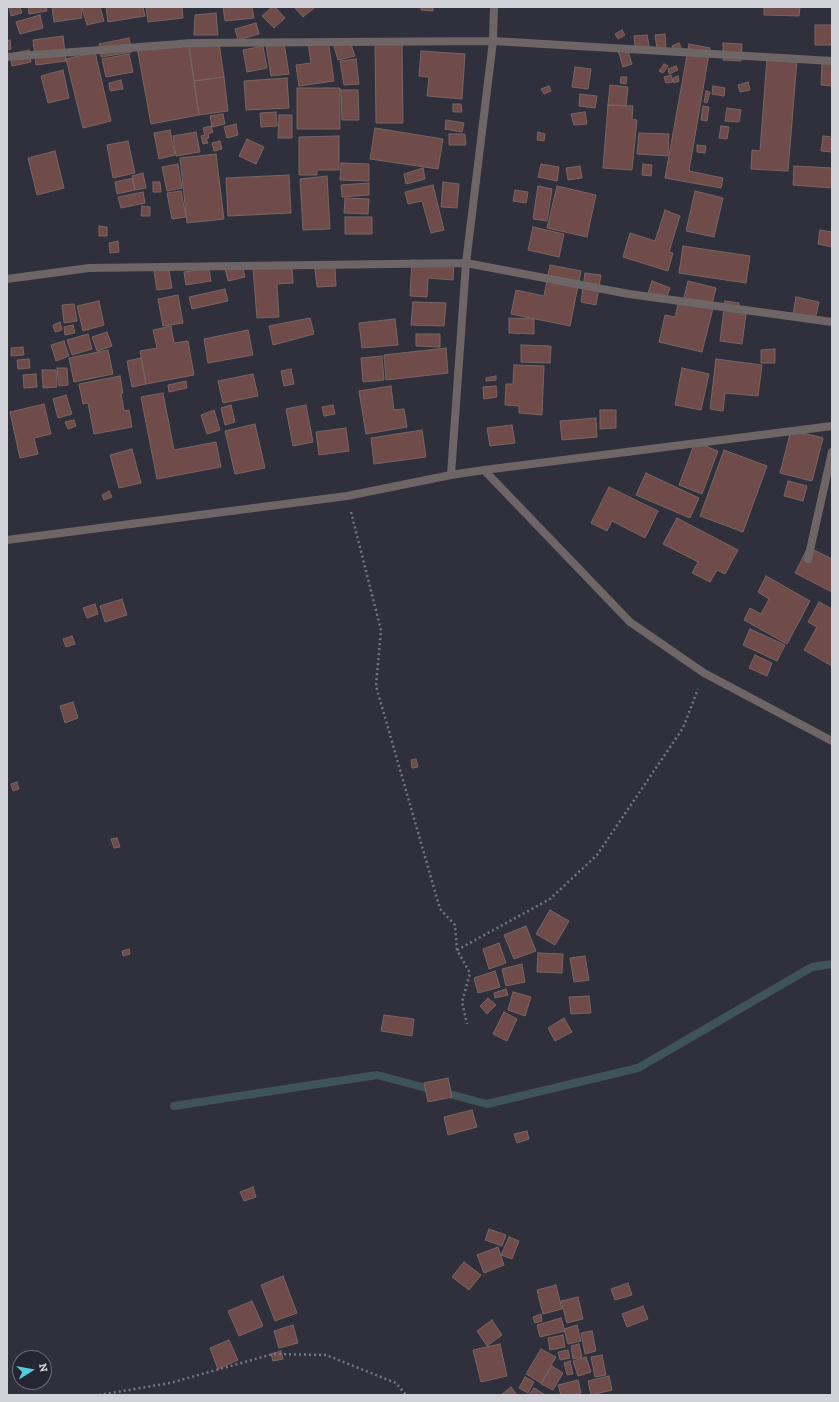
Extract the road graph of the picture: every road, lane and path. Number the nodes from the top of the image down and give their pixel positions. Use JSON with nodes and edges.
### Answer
{"nodes":[{"id":1,"x":494,"y":7,"type":"edge"},
{"id":2,"x":493,"y":41,"type":"junction"},
{"id":3,"x":7,"y":57,"type":"edge"},
{"id":4,"x":832,"y":61,"type":"edge"},
{"id":5,"x":466,"y":263,"type":"junction"},
{"id":6,"x":7,"y":279,"type":"edge"},
{"id":7,"x":832,"y":322,"type":"edge"},
{"id":8,"x":832,"y":426,"type":"edge"},
{"id":9,"x":832,"y":452,"type":"edge"},
{"id":10,"x":484,"y":470,"type":"junction"},
{"id":11,"x":451,"y":475,"type":"junction"},
{"id":12,"x":347,"y":496,"type":"junction"},
{"id":13,"x":7,"y":540,"type":"edge"},
{"id":14,"x":808,"y":559,"type":"dead end"},
{"id":15,"x":704,"y":673,"type":"junction"},
{"id":16,"x":832,"y":741,"type":"edge"},
{"id":17,"x":457,"y":950,"type":"junction"},
{"id":18,"x":467,"y":1024,"type":"dead end"},
{"id":19,"x":99,"y":1395,"type":"edge"},
{"id":20,"x":406,"y":1395,"type":"edge"}],
"edges":[{"from":1,"to":2,"type":"street"},
{"from":2,"to":3,"type":"street"},
{"from":2,"to":4,"type":"street"},
{"from":2,"to":5,"type":"street"},
{"from":5,"to":6,"type":"street"},
{"from":5,"to":7,"type":"street"},
{"from":5,"to":11,"type":"street"},
{"from":8,"to":10,"type":"street"},
{"from":9,"to":14,"type":"street"},
{"from":10,"to":11,"type":"street"},
{"from":10,"to":15,"type":"street"},
{"from":11,"to":12,"type":"street"},
{"from":12,"to":13,"type":"street"},
{"from":12,"to":17,"type":"path"},
{"from":15,"to":16,"type":"street"},
{"from":15,"to":17,"type":"path"},
{"from":17,"to":18,"type":"path"},
{"from":19,"to":20,"type":"path"}]}
